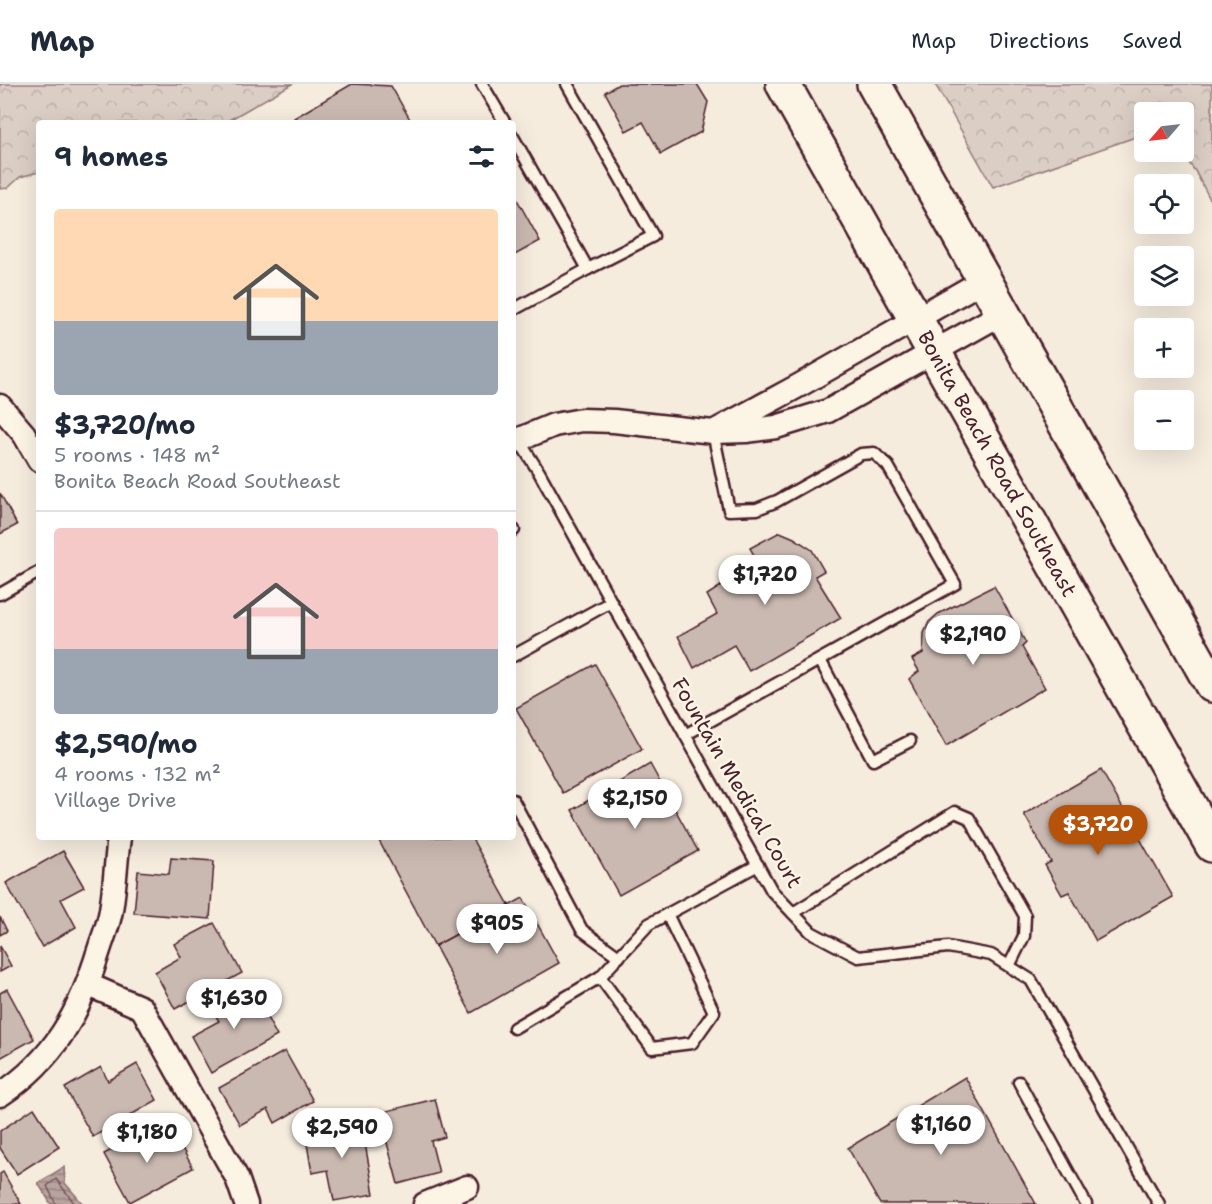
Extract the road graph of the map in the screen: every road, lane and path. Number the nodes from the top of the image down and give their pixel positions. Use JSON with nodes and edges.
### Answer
{"nodes":[{"id":1,"x":482,"y":84,"type":"edge"},
{"id":2,"x":567,"y":84,"type":"edge"},
{"id":3,"x":783,"y":84,"type":"edge"},
{"id":4,"x":873,"y":84,"type":"edge"},
{"id":5,"x":503,"y":120,"type":"edge"},
{"id":6,"x":516,"y":143,"type":"edge"},
{"id":7,"x":588,"y":269,"type":"junction"},
{"id":8,"x":984,"y":280,"type":"junction"},
{"id":9,"x":516,"y":308,"type":"edge"},
{"id":10,"x":1003,"y":313,"type":"junction"},
{"id":11,"x":916,"y":320,"type":"junction"},
{"id":12,"x":934,"y":353,"type":"junction"},
{"id":13,"x":0,"y":406,"type":"edge"},
{"id":14,"x":713,"y":432,"type":"junction"},
{"id":15,"x":516,"y":437,"type":"edge"},
{"id":16,"x":516,"y":438,"type":"edge"},
{"id":17,"x":36,"y":455,"type":"edge"},
{"id":18,"x":36,"y":574,"type":"edge"},
{"id":19,"x":0,"y":594,"type":"edge"},
{"id":20,"x":611,"y":602,"type":"junction"},
{"id":21,"x":516,"y":654,"type":"edge"},
{"id":22,"x":820,"y":660,"type":"junction"},
{"id":23,"x":1212,"y":685,"type":"edge"},
{"id":24,"x":685,"y":735,"type":"junction"},
{"id":25,"x":910,"y":741,"type":"dead end"},
{"id":26,"x":516,"y":806,"type":"edge"},
{"id":27,"x":118,"y":840,"type":"edge"},
{"id":28,"x":1212,"y":845,"type":"edge"},
{"id":29,"x":758,"y":865,"type":"junction"},
{"id":30,"x":793,"y":913,"type":"junction"},
{"id":31,"x":668,"y":914,"type":"junction"},
{"id":32,"x":619,"y":957,"type":"junction"},
{"id":33,"x":1009,"y":966,"type":"junction"},
{"id":34,"x":600,"y":977,"type":"junction"},
{"id":35,"x":88,"y":985,"type":"junction"},
{"id":36,"x":514,"y":1028,"type":"dead end"},
{"id":37,"x":1019,"y":1082,"type":"dead end"},
{"id":38,"x":0,"y":1095,"type":"edge"},
{"id":39,"x":467,"y":1187,"type":"dead end"},
{"id":40,"x":246,"y":1204,"type":"edge"},
{"id":41,"x":425,"y":1204,"type":"edge"},
{"id":42,"x":1086,"y":1204,"type":"edge"},
{"id":43,"x":1159,"y":1204,"type":"edge"}],
"edges":[{"from":1,"to":5,"type":"lane"},
{"from":2,"to":7,"type":"lane"},
{"from":3,"to":11,"type":"main road","name":"Bonita Beach Road Southeast"},
{"from":4,"to":8,"type":"main road"},
{"from":6,"to":7,"type":"lane"},
{"from":7,"to":9,"type":"lane"},
{"from":8,"to":10,"type":"main road"},
{"from":8,"to":11,"type":"street"},
{"from":10,"to":12,"type":"street"},
{"from":10,"to":23,"type":"main road"},
{"from":11,"to":12,"type":"main road","name":"Bonita Beach Road Southeast"},
{"from":11,"to":14,"type":"street"},
{"from":12,"to":14,"type":"street"},
{"from":12,"to":28,"type":"main road","name":"Bonita Beach Road Southeast"},
{"from":13,"to":17,"type":"street"},
{"from":14,"to":15,"type":"street"},
{"from":14,"to":22,"type":"lane"},
{"from":16,"to":20,"type":"lane","name":"Fountain Medical Court"},
{"from":18,"to":19,"type":"lane"},
{"from":20,"to":21,"type":"lane"},
{"from":20,"to":24,"type":"lane","name":"Fountain Medical Court"},
{"from":22,"to":24,"type":"lane"},
{"from":22,"to":25,"type":"lane"},
{"from":24,"to":29,"type":"lane","name":"Fountain Medical Court"},
{"from":26,"to":32,"type":"lane"},
{"from":27,"to":35,"type":"street"},
{"from":29,"to":30,"type":"lane","name":"Fountain Medical Court"},
{"from":29,"to":31,"type":"lane"},
{"from":30,"to":33,"type":"lane","name":"Fountain Medical Court"},
{"from":30,"to":33,"type":"lane"},
{"from":31,"to":32,"type":"lane"},
{"from":31,"to":34,"type":"lane"},
{"from":32,"to":34,"type":"lane"},
{"from":33,"to":43,"type":"lane","name":"Fountain Medical Court"},
{"from":34,"to":36,"type":"lane"},
{"from":35,"to":38,"type":"street"},
{"from":35,"to":40,"type":"street"},
{"from":37,"to":42,"type":"lane"},
{"from":39,"to":41,"type":"street"}]}
